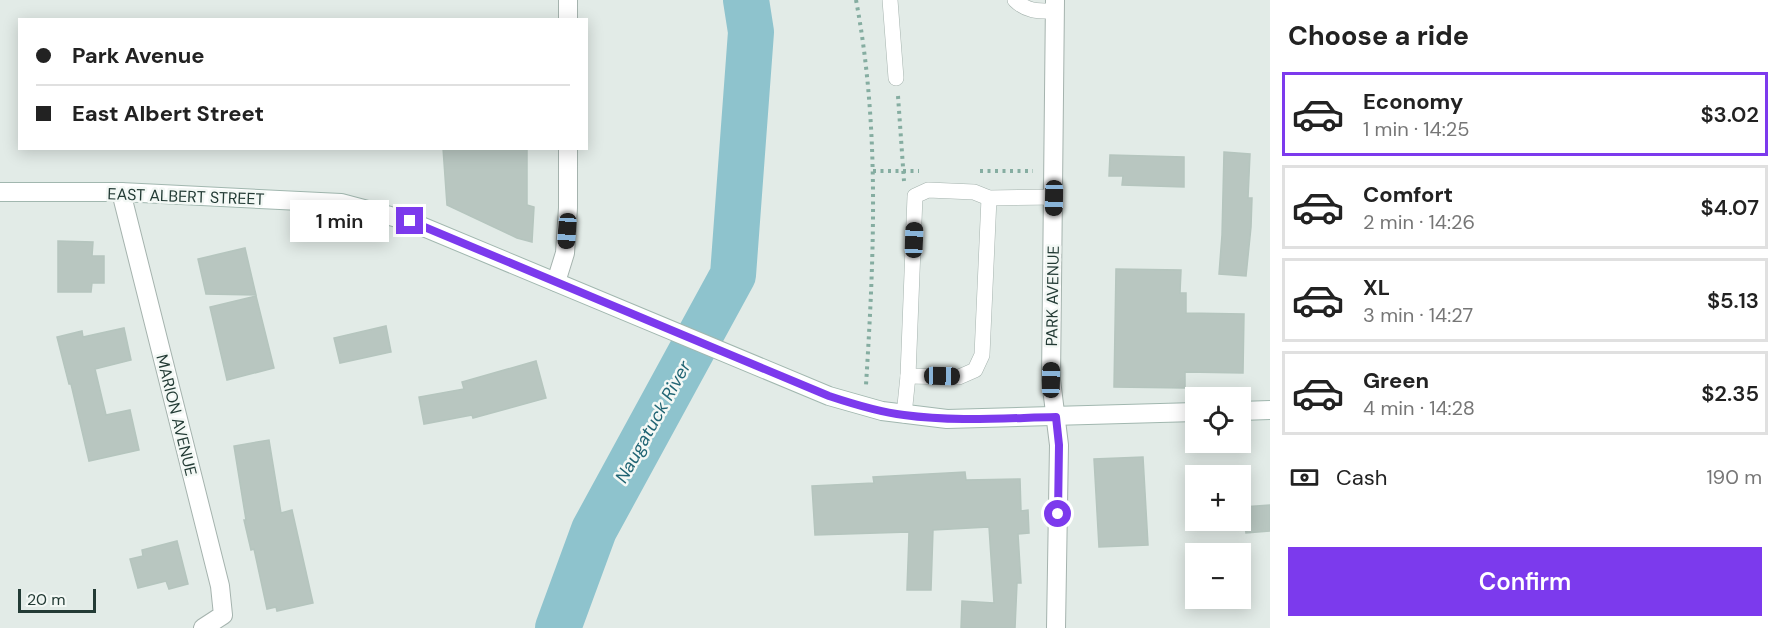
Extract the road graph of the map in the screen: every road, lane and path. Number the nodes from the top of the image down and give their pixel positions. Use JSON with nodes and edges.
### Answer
{"nodes":[{"id":1,"x":568,"y":0,"type":"edge"},
{"id":2,"x":856,"y":0,"type":"edge"},
{"id":3,"x":890,"y":0,"type":"edge"},
{"id":4,"x":1015,"y":0,"type":"edge"},
{"id":5,"x":1055,"y":5,"type":"edge"},
{"id":6,"x":568,"y":18,"type":"edge"},
{"id":7,"x":896,"y":78,"type":"joint"},
{"id":8,"x":568,"y":150,"type":"edge"},
{"id":9,"x":0,"y":192,"type":"edge"},
{"id":10,"x":121,"y":192,"type":"junction"},
{"id":11,"x":915,"y":196,"type":"junction"},
{"id":12,"x":989,"y":198,"type":"junction"},
{"id":13,"x":1054,"y":198,"type":"junction"},
{"id":14,"x":556,"y":282,"type":"junction"},
{"id":15,"x":908,"y":376,"type":"junction"},
{"id":16,"x":863,"y":406,"type":"junction"},
{"id":17,"x":1270,"y":410,"type":"edge"},
{"id":18,"x":1251,"y":411,"type":"edge"},
{"id":19,"x":1185,"y":412,"type":"edge"},
{"id":20,"x":904,"y":415,"type":"junction"},
{"id":21,"x":1056,"y":417,"type":"junction"},
{"id":22,"x":202,"y":628,"type":"edge"},
{"id":23,"x":1056,"y":628,"type":"edge"}],
"edges":[{"from":1,"to":6,"type":"main road"},
{"from":2,"to":16,"type":"path"},
{"from":3,"to":7,"type":"lane"},
{"from":4,"to":5,"type":"lane"},
{"from":5,"to":13,"type":"main road","name":"PARK AVENUE"},
{"from":7,"to":11,"type":"path"},
{"from":8,"to":14,"type":"main road"},
{"from":9,"to":10,"type":"main road","name":"EAST ALBERT STREET"},
{"from":10,"to":14,"type":"main road","name":"EAST ALBERT STREET"},
{"from":10,"to":22,"type":"main road","name":"MARION AVENUE"},
{"from":11,"to":12,"type":"lane"},
{"from":11,"to":15,"type":"lane"},
{"from":12,"to":13,"type":"lane"},
{"from":12,"to":15,"type":"lane"},
{"from":13,"to":21,"type":"main road","name":"PARK AVENUE"},
{"from":14,"to":16,"type":"main road","name":"EAST ALBERT STREET"},
{"from":15,"to":20,"type":"lane"},
{"from":16,"to":20,"type":"main road","name":"EAST ALBERT STREET"},
{"from":17,"to":18,"type":"main road"},
{"from":19,"to":21,"type":"main road","name":"EAST ALBERT STREET"},
{"from":20,"to":21,"type":"main road","name":"EAST ALBERT STREET"},
{"from":21,"to":23,"type":"main road","name":"PARK AVENUE"}]}
